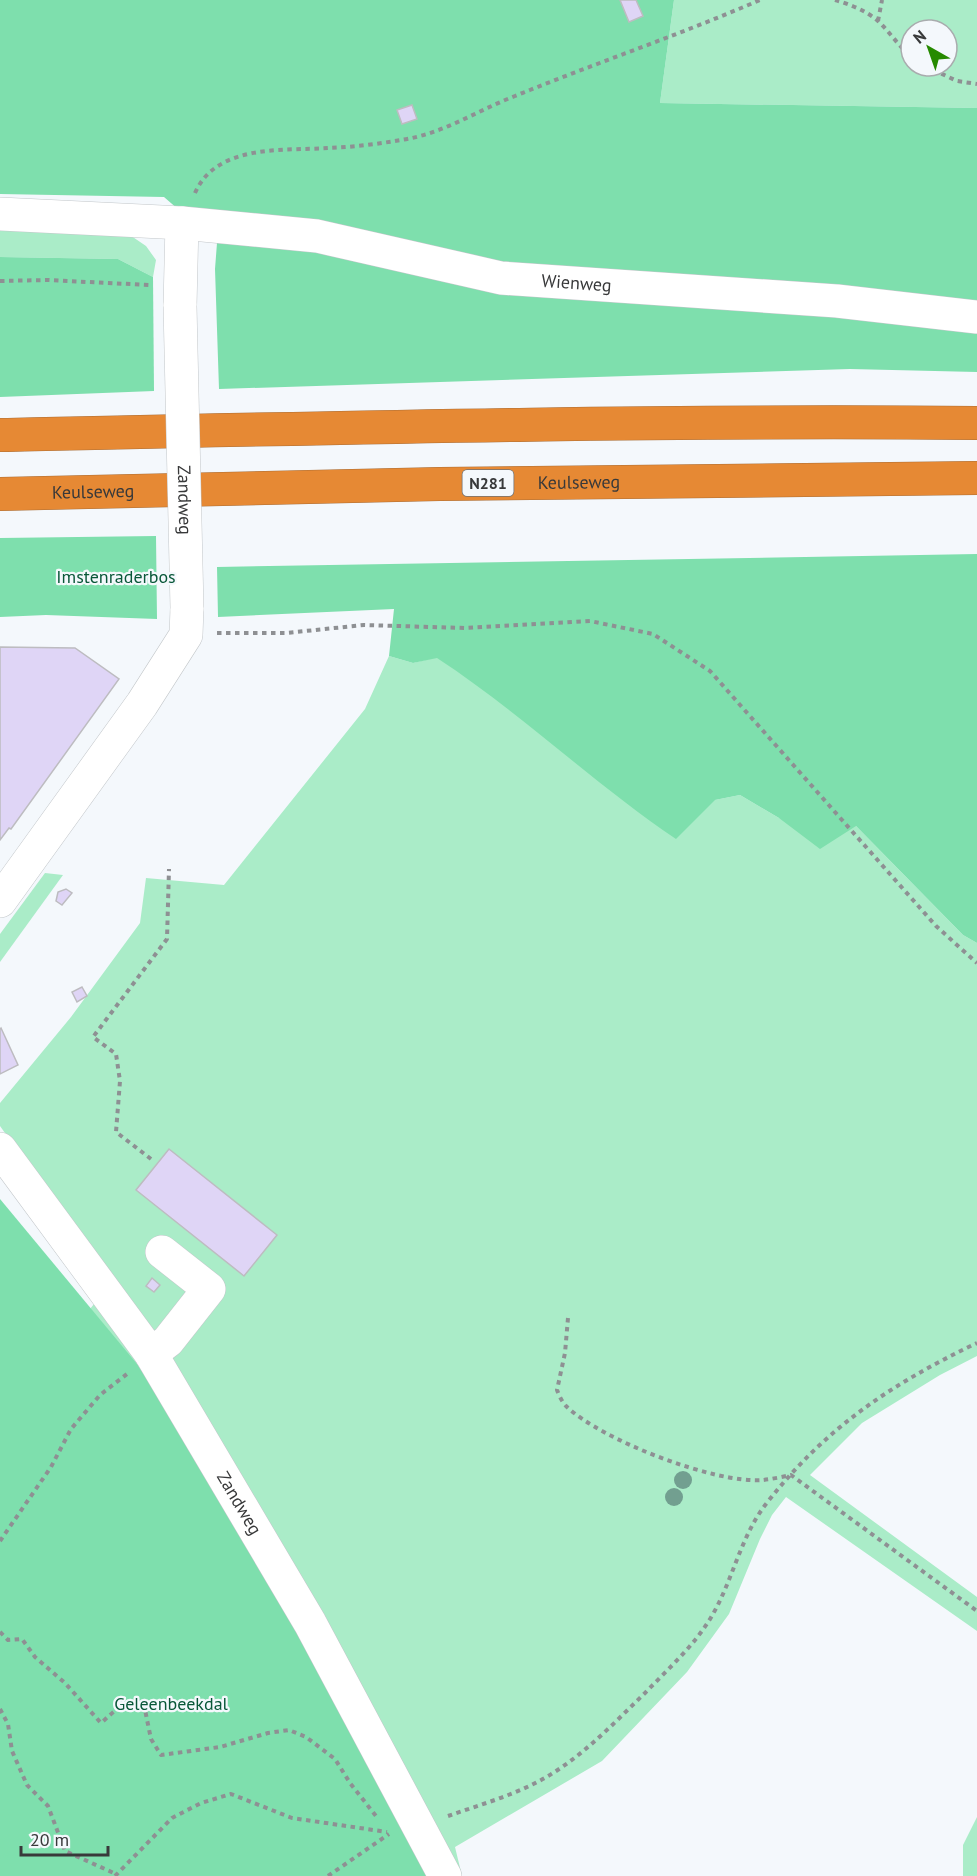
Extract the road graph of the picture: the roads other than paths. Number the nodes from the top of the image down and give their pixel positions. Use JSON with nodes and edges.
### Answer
{"nodes":[{"id":1,"x":0,"y":214,"type":"edge"},
{"id":2,"x":182,"y":223,"type":"junction"},
{"id":3,"x":977,"y":317,"type":"edge"},
{"id":4,"x":977,"y":423,"type":"edge"},
{"id":5,"x":0,"y":435,"type":"edge"},
{"id":6,"x":977,"y":478,"type":"edge"},
{"id":7,"x":0,"y":494,"type":"edge"},
{"id":8,"x":0,"y":901,"type":"edge"},
{"id":9,"x":0,"y":1149,"type":"edge"},
{"id":10,"x":162,"y":1252,"type":"dead end"},
{"id":11,"x":151,"y":1354,"type":"junction"},
{"id":12,"x":445,"y":1876,"type":"edge"}],
"edges":[{"from":1,"to":2,"type":"street"},
{"from":2,"to":3,"type":"street","name":"Wienweg"},
{"from":2,"to":8,"type":"street","name":"Zandweg","bridge":true},
{"from":4,"to":5,"type":"highway"},
{"from":6,"to":7,"type":"highway","name":"Keulseweg","number":"N281"},
{"from":9,"to":11,"type":"street","name":"Zandweg"},
{"from":10,"to":11,"type":"street"},
{"from":11,"to":12,"type":"street","name":"Zandweg"}]}
